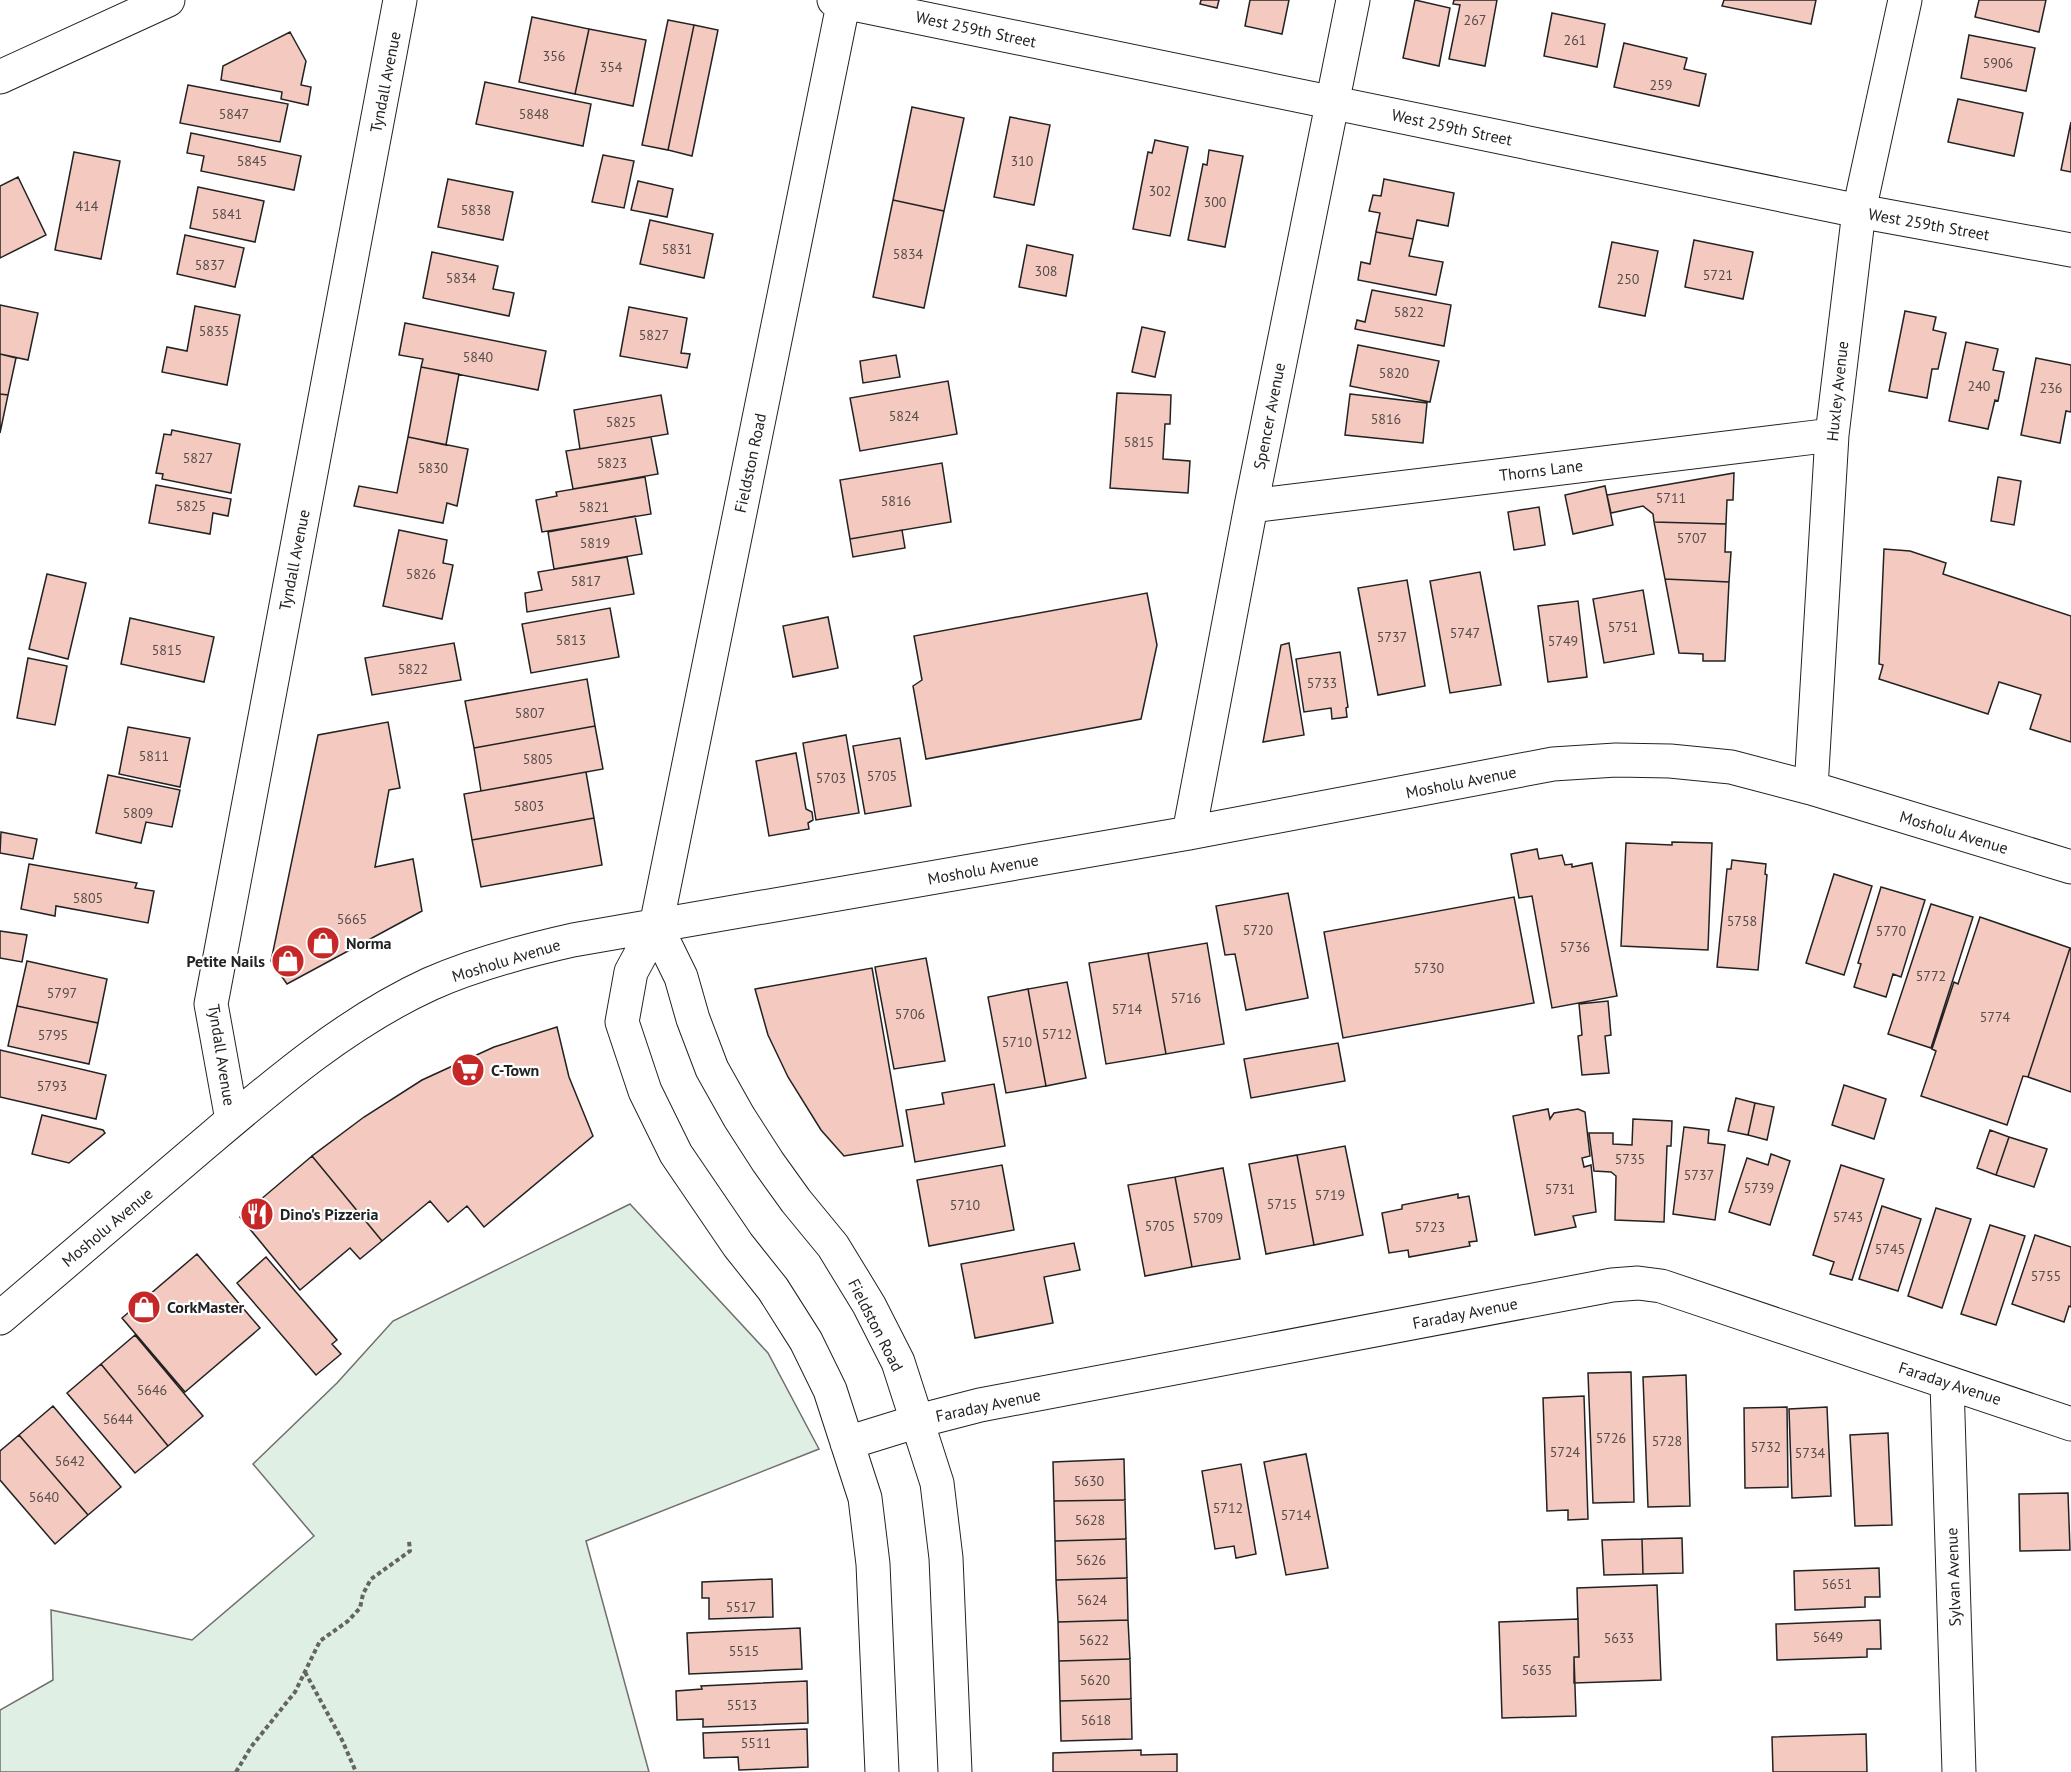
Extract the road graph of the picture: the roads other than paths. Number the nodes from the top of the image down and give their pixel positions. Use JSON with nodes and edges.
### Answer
{"nodes":[{"id":1,"x":168,"y":0,"type":"edge"},
{"id":2,"x":400,"y":0,"type":"edge"},
{"id":3,"x":1353,"y":0,"type":"edge"},
{"id":4,"x":1905,"y":0,"type":"edge"},
{"id":5,"x":841,"y":1,"type":"edge"},
{"id":6,"x":0,"y":77,"type":"edge"},
{"id":7,"x":1332,"y":102,"type":"junction"},
{"id":8,"x":1859,"y":211,"type":"junction"},
{"id":9,"x":2071,"y":250,"type":"edge"},
{"id":10,"x":1832,"y":435,"type":"junction"},
{"id":11,"x":1251,"y":506,"type":"junction"},
{"id":12,"x":1811,"y":788,"type":"junction"},
{"id":13,"x":1189,"y":833,"type":"junction"},
{"id":14,"x":2071,"y":867,"type":"edge"},
{"id":15,"x":656,"y":926,"type":"junction"},
{"id":16,"x":232,"y":1120,"type":"junction"},
{"id":17,"x":0,"y":1318,"type":"edge"},
{"id":18,"x":1947,"y":1383,"type":"junction"},
{"id":19,"x":918,"y":1421,"type":"junction"},
{"id":20,"x":2071,"y":1424,"type":"edge"},
{"id":21,"x":848,"y":1443,"type":"junction"},
{"id":22,"x":882,"y":1772,"type":"edge"},
{"id":23,"x":955,"y":1772,"type":"edge"},
{"id":24,"x":1959,"y":1772,"type":"edge"}],
"edges":[{"from":1,"to":6,"type":"street"},
{"from":2,"to":16,"type":"street","name":"Tyndall Avenue"},
{"from":3,"to":7,"type":"street","name":"Spencer Avenue"},
{"from":4,"to":8,"type":"street","name":"Huxley Avenue"},
{"from":5,"to":7,"type":"street","name":"West 259th Street"},
{"from":5,"to":15,"type":"street","name":"Fieldston Road"},
{"from":7,"to":8,"type":"street","name":"West 259th Street"},
{"from":7,"to":11,"type":"street","name":"Spencer Avenue"},
{"from":8,"to":9,"type":"street","name":"West 259th Street"},
{"from":8,"to":10,"type":"street","name":"Huxley Avenue"},
{"from":10,"to":11,"type":"street","name":"Thorns Lane"},
{"from":10,"to":12,"type":"street","name":"Huxley Avenue"},
{"from":11,"to":13,"type":"street","name":"Spencer Avenue"},
{"from":12,"to":13,"type":"street","name":"Mosholu Avenue"},
{"from":12,"to":14,"type":"street","name":"Mosholu Avenue"},
{"from":13,"to":15,"type":"street","name":"Mosholu Avenue"},
{"from":15,"to":16,"type":"street","name":"Mosholu Avenue"},
{"from":15,"to":19,"type":"street","name":"Fieldston Road"},
{"from":15,"to":21,"type":"street","name":"Fieldston Road"},
{"from":16,"to":17,"type":"street","name":"Mosholu Avenue"},
{"from":18,"to":19,"type":"street","name":"Faraday Avenue"},
{"from":18,"to":20,"type":"street","name":"Faraday Avenue"},
{"from":18,"to":24,"type":"street","name":"Sylvan Avenue"},
{"from":19,"to":21,"type":"street","name":"Faraday Avenue"},
{"from":19,"to":23,"type":"street","name":"Fieldston Road"},
{"from":21,"to":22,"type":"street","name":"Fieldston Road"}]}
